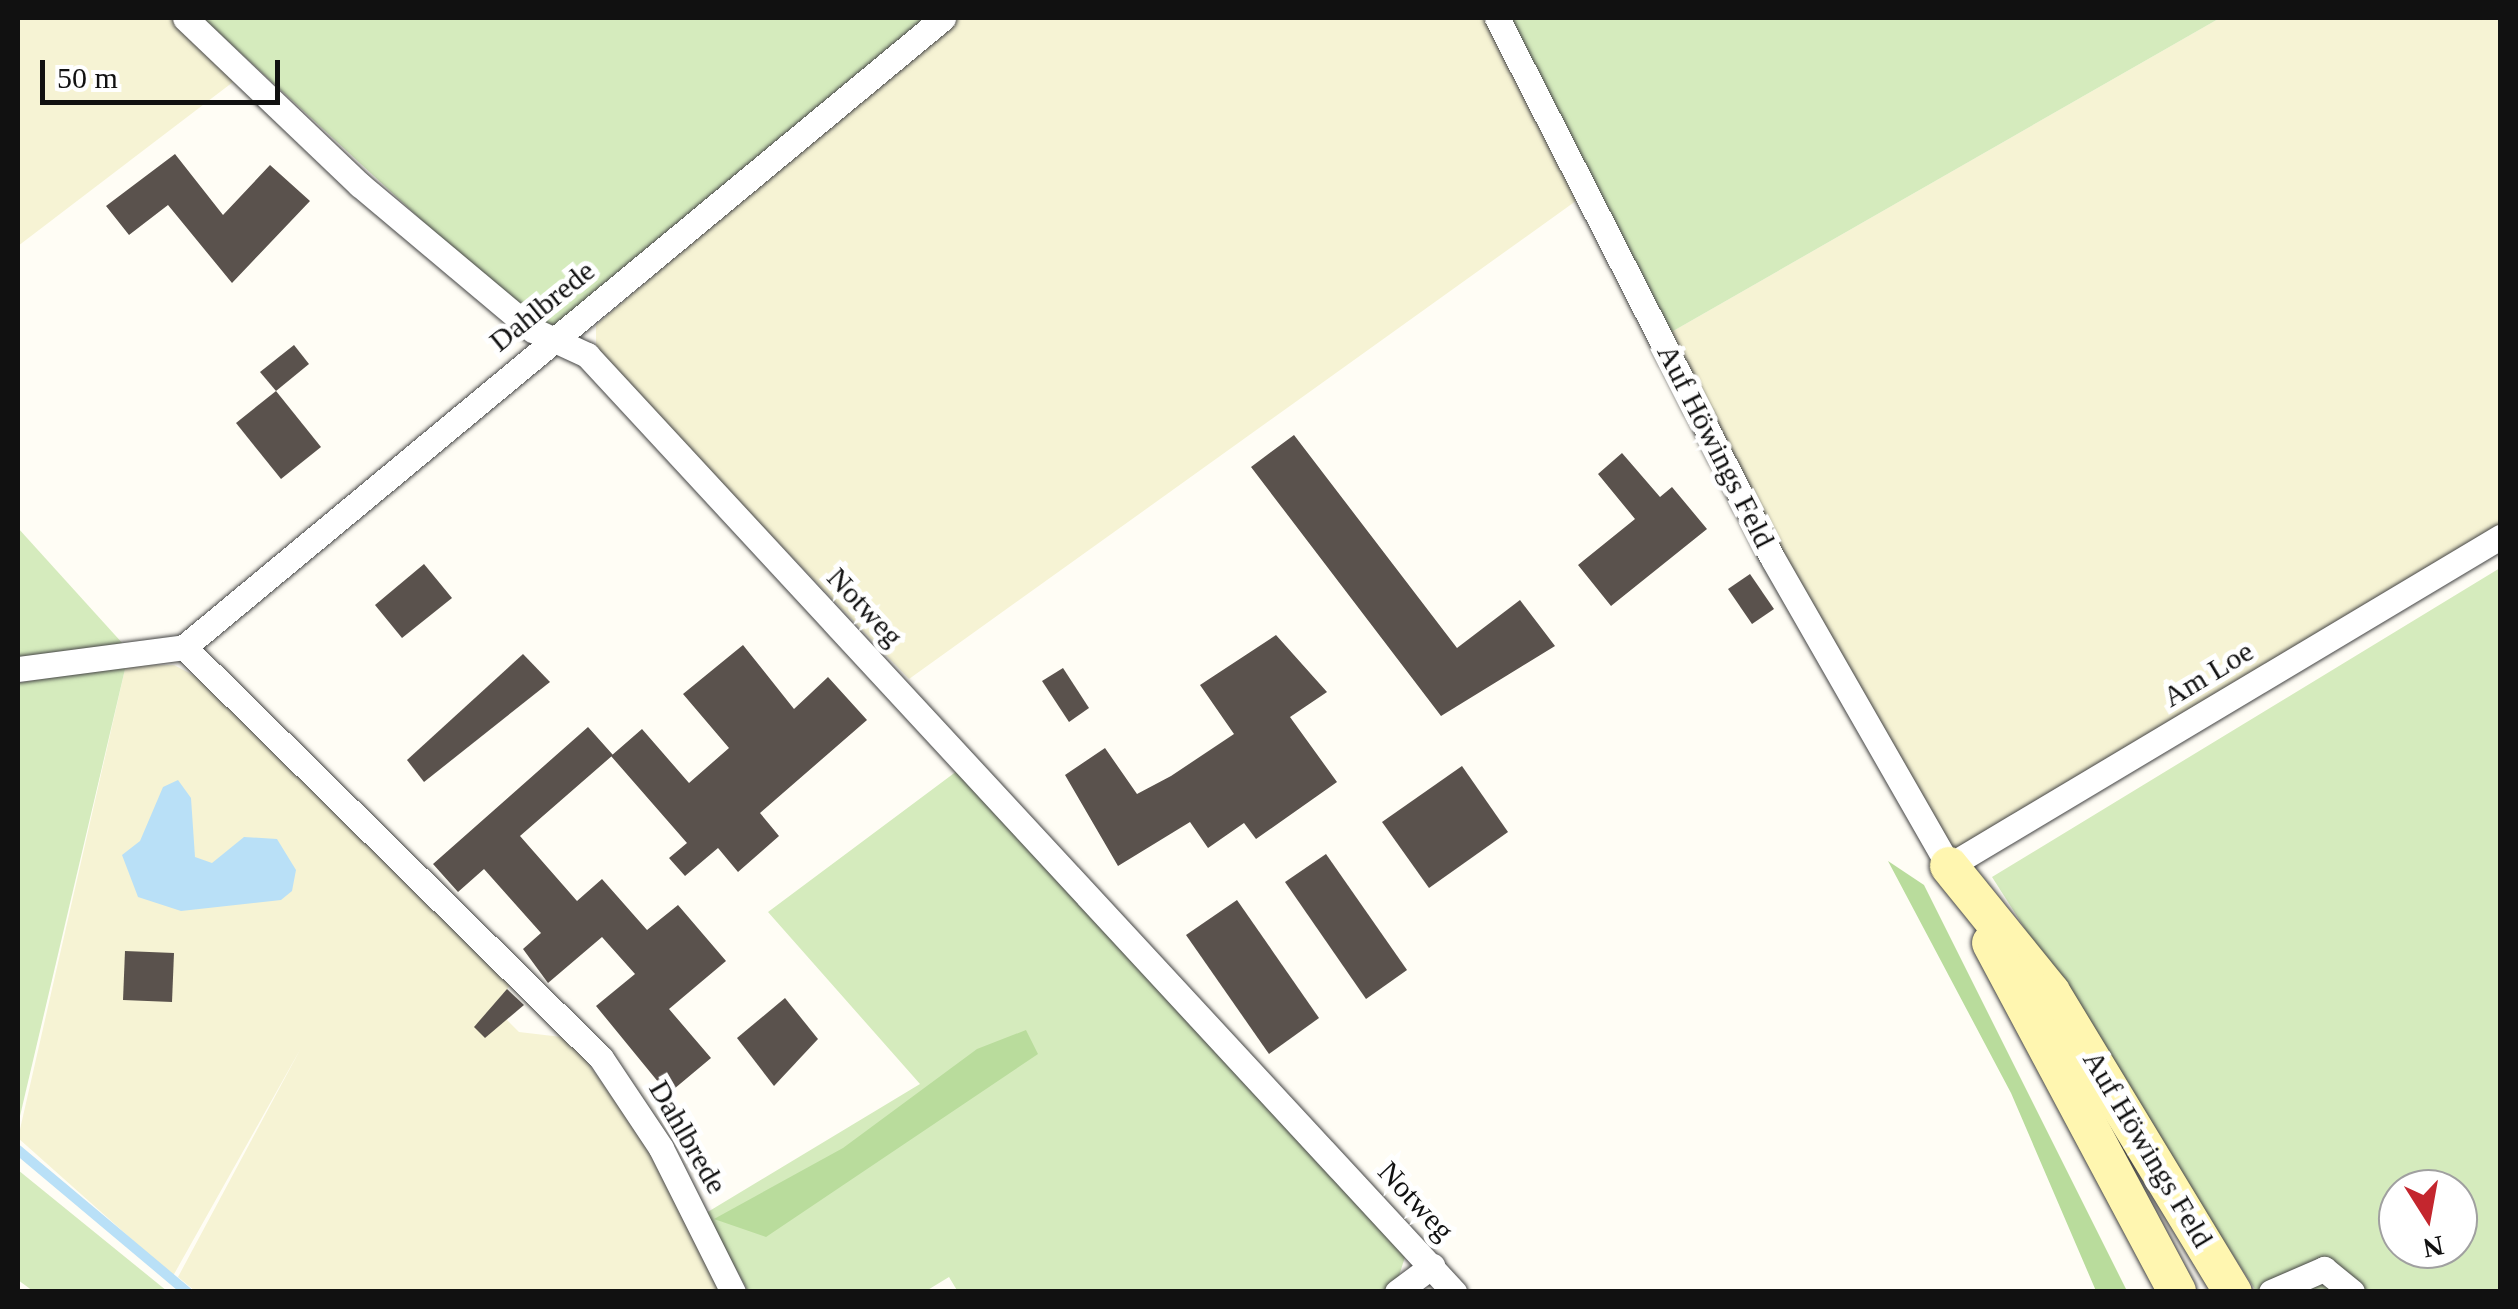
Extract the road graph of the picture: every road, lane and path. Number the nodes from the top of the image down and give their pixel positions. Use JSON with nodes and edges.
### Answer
{"nodes":[{"id":1,"x":186,"y":18,"type":"edge"},
{"id":2,"x":943,"y":18,"type":"edge"},
{"id":3,"x":1497,"y":18,"type":"edge"},
{"id":4,"x":558,"y":336,"type":"junction"},
{"id":5,"x":2500,"y":537,"type":"edge"},
{"id":6,"x":184,"y":647,"type":"junction"},
{"id":7,"x":18,"y":669,"type":"edge"},
{"id":8,"x":1949,"y":866,"type":"junction"},
{"id":9,"x":1432,"y":1266,"type":"junction"},
{"id":10,"x":734,"y":1292,"type":"edge"},
{"id":11,"x":1396,"y":1292,"type":"edge"},
{"id":12,"x":1454,"y":1292,"type":"edge"},
{"id":13,"x":2178,"y":1292,"type":"edge"},
{"id":14,"x":2233,"y":1292,"type":"edge"},
{"id":15,"x":2272,"y":1292,"type":"edge"},
{"id":16,"x":2352,"y":1292,"type":"edge"}],
"edges":[{"from":1,"to":4,"type":"street","name":"Notweg"},
{"from":2,"to":4,"type":"street","name":"Dahlbrede"},
{"from":3,"to":8,"type":"street","name":"Auf Höwings Feld"},
{"from":4,"to":6,"type":"street","name":"Dahlbrede"},
{"from":4,"to":9,"type":"street","name":"Notweg"},
{"from":5,"to":8,"type":"street","name":"Am Loe"},
{"from":6,"to":7,"type":"street"},
{"from":6,"to":10,"type":"street","name":"Dahlbrede"},
{"from":8,"to":13,"type":"main road","name":"Auf Höwings Feld"},
{"from":8,"to":14,"type":"main road","name":"Auf Höwings Feld"},
{"from":9,"to":11,"type":"street"},
{"from":9,"to":12,"type":"street","name":"Notweg"},
{"from":15,"to":16,"type":"street"}]}
